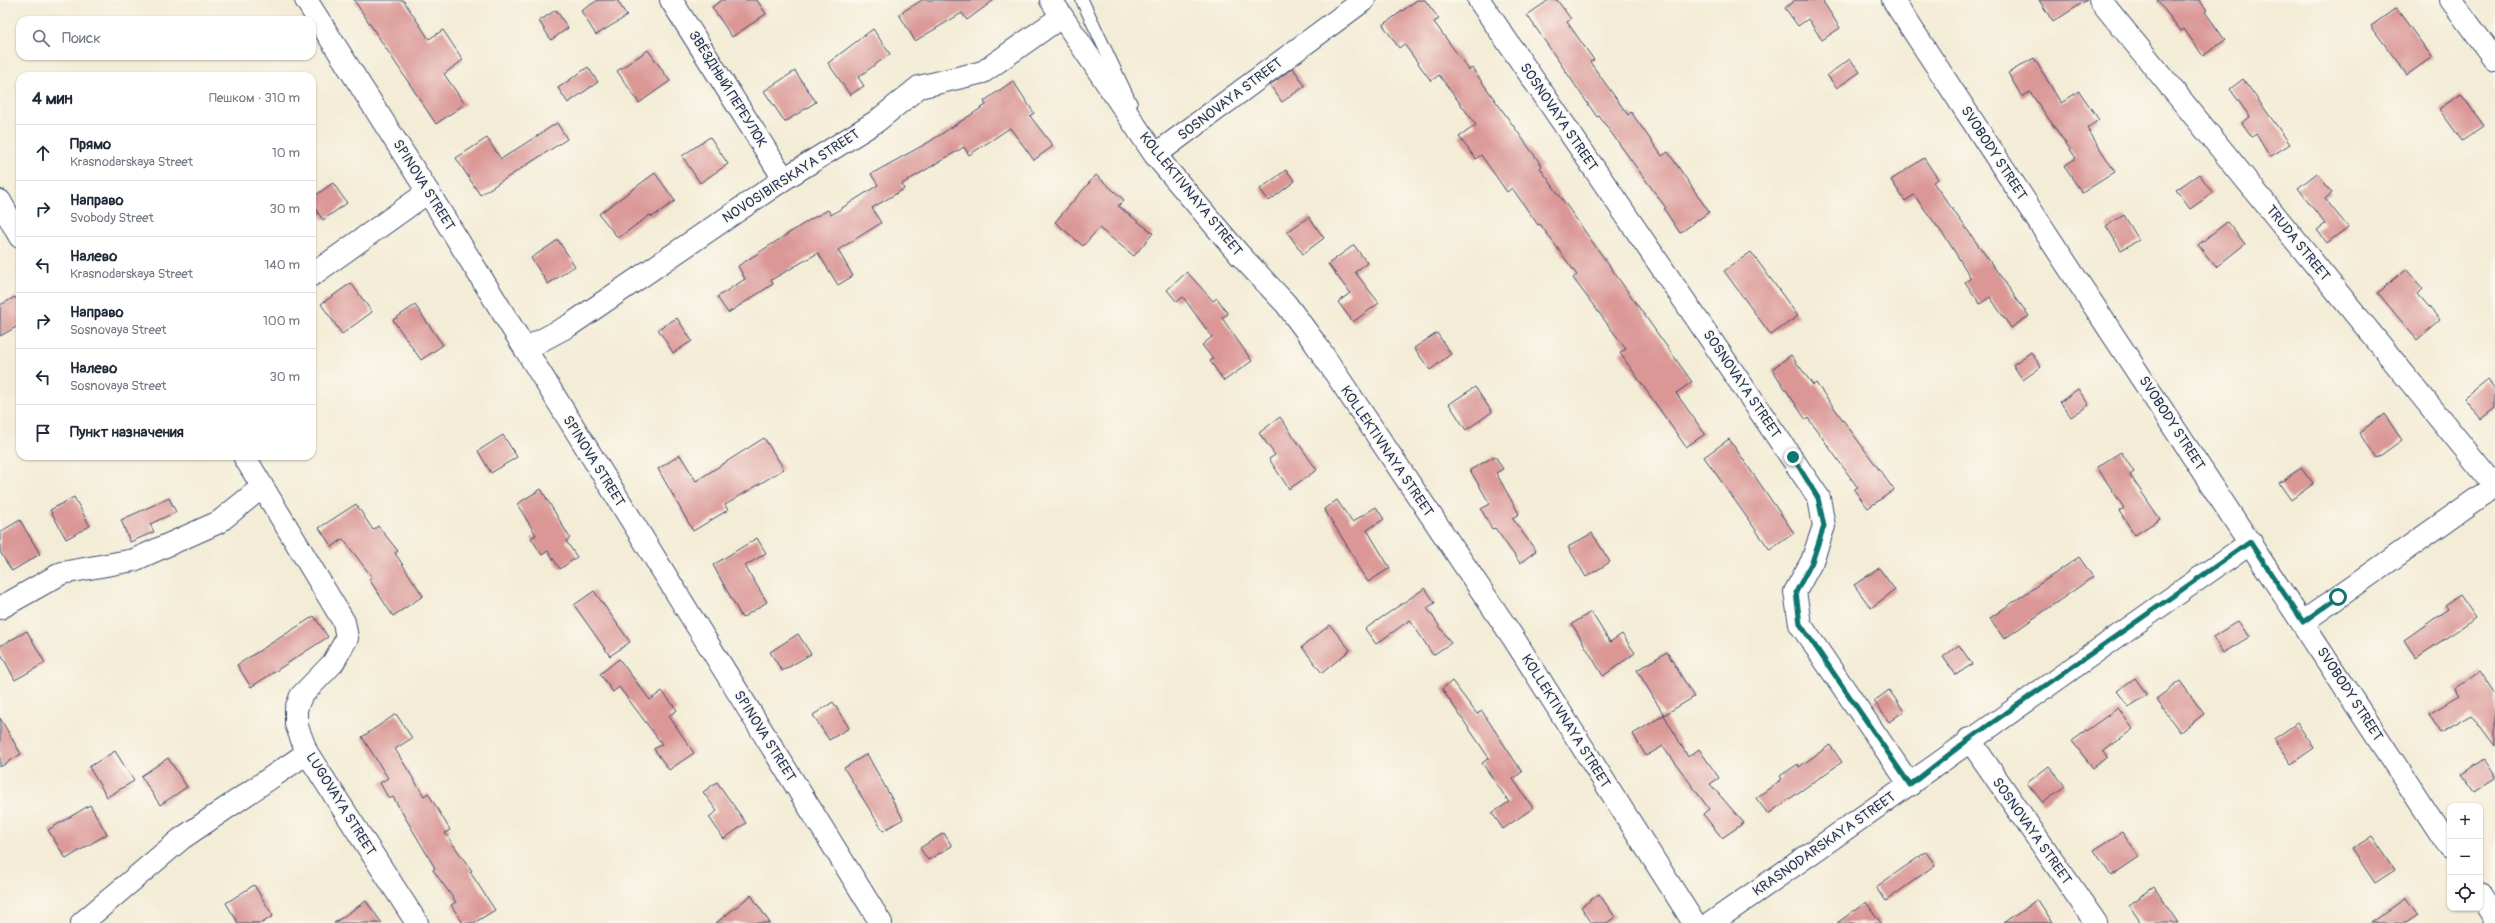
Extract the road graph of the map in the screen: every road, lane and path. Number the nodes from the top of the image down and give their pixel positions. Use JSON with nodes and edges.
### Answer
{"nodes":[{"id":1,"x":306,"y":0,"type":"edge"},
{"id":2,"x":671,"y":0,"type":"edge"},
{"id":3,"x":1082,"y":0,"type":"edge"},
{"id":4,"x":1364,"y":0,"type":"edge"},
{"id":5,"x":1479,"y":0,"type":"edge"},
{"id":6,"x":1893,"y":0,"type":"edge"},
{"id":7,"x":2100,"y":0,"type":"edge"},
{"id":8,"x":2451,"y":0,"type":"edge"},
{"id":9,"x":1056,"y":8,"type":"edge"},
{"id":10,"x":2495,"y":60,"type":"edge"},
{"id":11,"x":1155,"y":155,"type":"junction"},
{"id":12,"x":784,"y":179,"type":"junction"},
{"id":13,"x":428,"y":192,"type":"junction"},
{"id":14,"x":0,"y":201,"type":"edge"},
{"id":15,"x":16,"y":230,"type":"edge"},
{"id":16,"x":316,"y":272,"type":"edge"},
{"id":17,"x":525,"y":349,"type":"junction"},
{"id":18,"x":246,"y":460,"type":"edge"},
{"id":19,"x":2495,"y":486,"type":"edge"},
{"id":20,"x":262,"y":487,"type":"junction"},
{"id":21,"x":2250,"y":542,"type":"junction"},
{"id":22,"x":0,"y":608,"type":"edge"},
{"id":23,"x":2303,"y":622,"type":"junction"},
{"id":24,"x":1969,"y":739,"type":"junction"},
{"id":25,"x":307,"y":753,"type":"junction"},
{"id":26,"x":1910,"y":785,"type":"junction"},
{"id":27,"x":2447,"y":843,"type":"edge"},
{"id":28,"x":2483,"y":899,"type":"edge"},
{"id":29,"x":2495,"y":917,"type":"edge"},
{"id":30,"x":82,"y":923,"type":"edge"},
{"id":31,"x":417,"y":923,"type":"edge"},
{"id":32,"x":881,"y":923,"type":"edge"},
{"id":33,"x":1694,"y":923,"type":"edge"},
{"id":34,"x":1711,"y":923,"type":"edge"},
{"id":35,"x":2096,"y":923,"type":"edge"}],
"edges":[{"from":1,"to":13,"type":"street","name":"SPINOVA STREET"},
{"from":2,"to":12,"type":"street","name":"ЗВЁЗДНЫЙ ПЕРЕУЛОК"},
{"from":3,"to":11,"type":"lane"},
{"from":4,"to":11,"type":"street","name":"SOSNOVAYA STREET"},
{"from":5,"to":26,"type":"street","name":"SOSNOVAYA STREET"},
{"from":6,"to":21,"type":"street","name":"SVOBODY STREET"},
{"from":7,"to":19,"type":"street","name":"TRUDA STREET"},
{"from":8,"to":10,"type":"street"},
{"from":9,"to":11,"type":"street","name":"KOLLEKTIVNAYA STREET"},
{"from":9,"to":12,"type":"street","name":"NOVOSIBIRSKAYA STREET"},
{"from":11,"to":33,"type":"street","name":"KOLLEKTIVNAYA STREET"},
{"from":12,"to":17,"type":"street","name":"NOVOSIBIRSKAYA STREET"},
{"from":13,"to":16,"type":"street"},
{"from":13,"to":17,"type":"street","name":"SPINOVA STREET"},
{"from":14,"to":15,"type":"street"},
{"from":17,"to":32,"type":"street","name":"SPINOVA STREET"},
{"from":18,"to":20,"type":"street","name":"LUGOVAYA STREET"},
{"from":19,"to":23,"type":"street"},
{"from":20,"to":22,"type":"street"},
{"from":20,"to":25,"type":"street","name":"LUGOVAYA STREET"},
{"from":21,"to":23,"type":"street","name":"SVOBODY STREET"},
{"from":21,"to":24,"type":"street","name":"KRASNODARSKAYA STREET"},
{"from":23,"to":27,"type":"street","name":"SVOBODY STREET"},
{"from":24,"to":26,"type":"street","name":"KRASNODARSKAYA STREET"},
{"from":24,"to":35,"type":"street","name":"SOSNOVAYA STREET"},
{"from":25,"to":30,"type":"street"},
{"from":25,"to":31,"type":"street","name":"LUGOVAYA STREET"},
{"from":26,"to":34,"type":"street","name":"KRASNODARSKAYA STREET"},
{"from":28,"to":29,"type":"street"}]}
